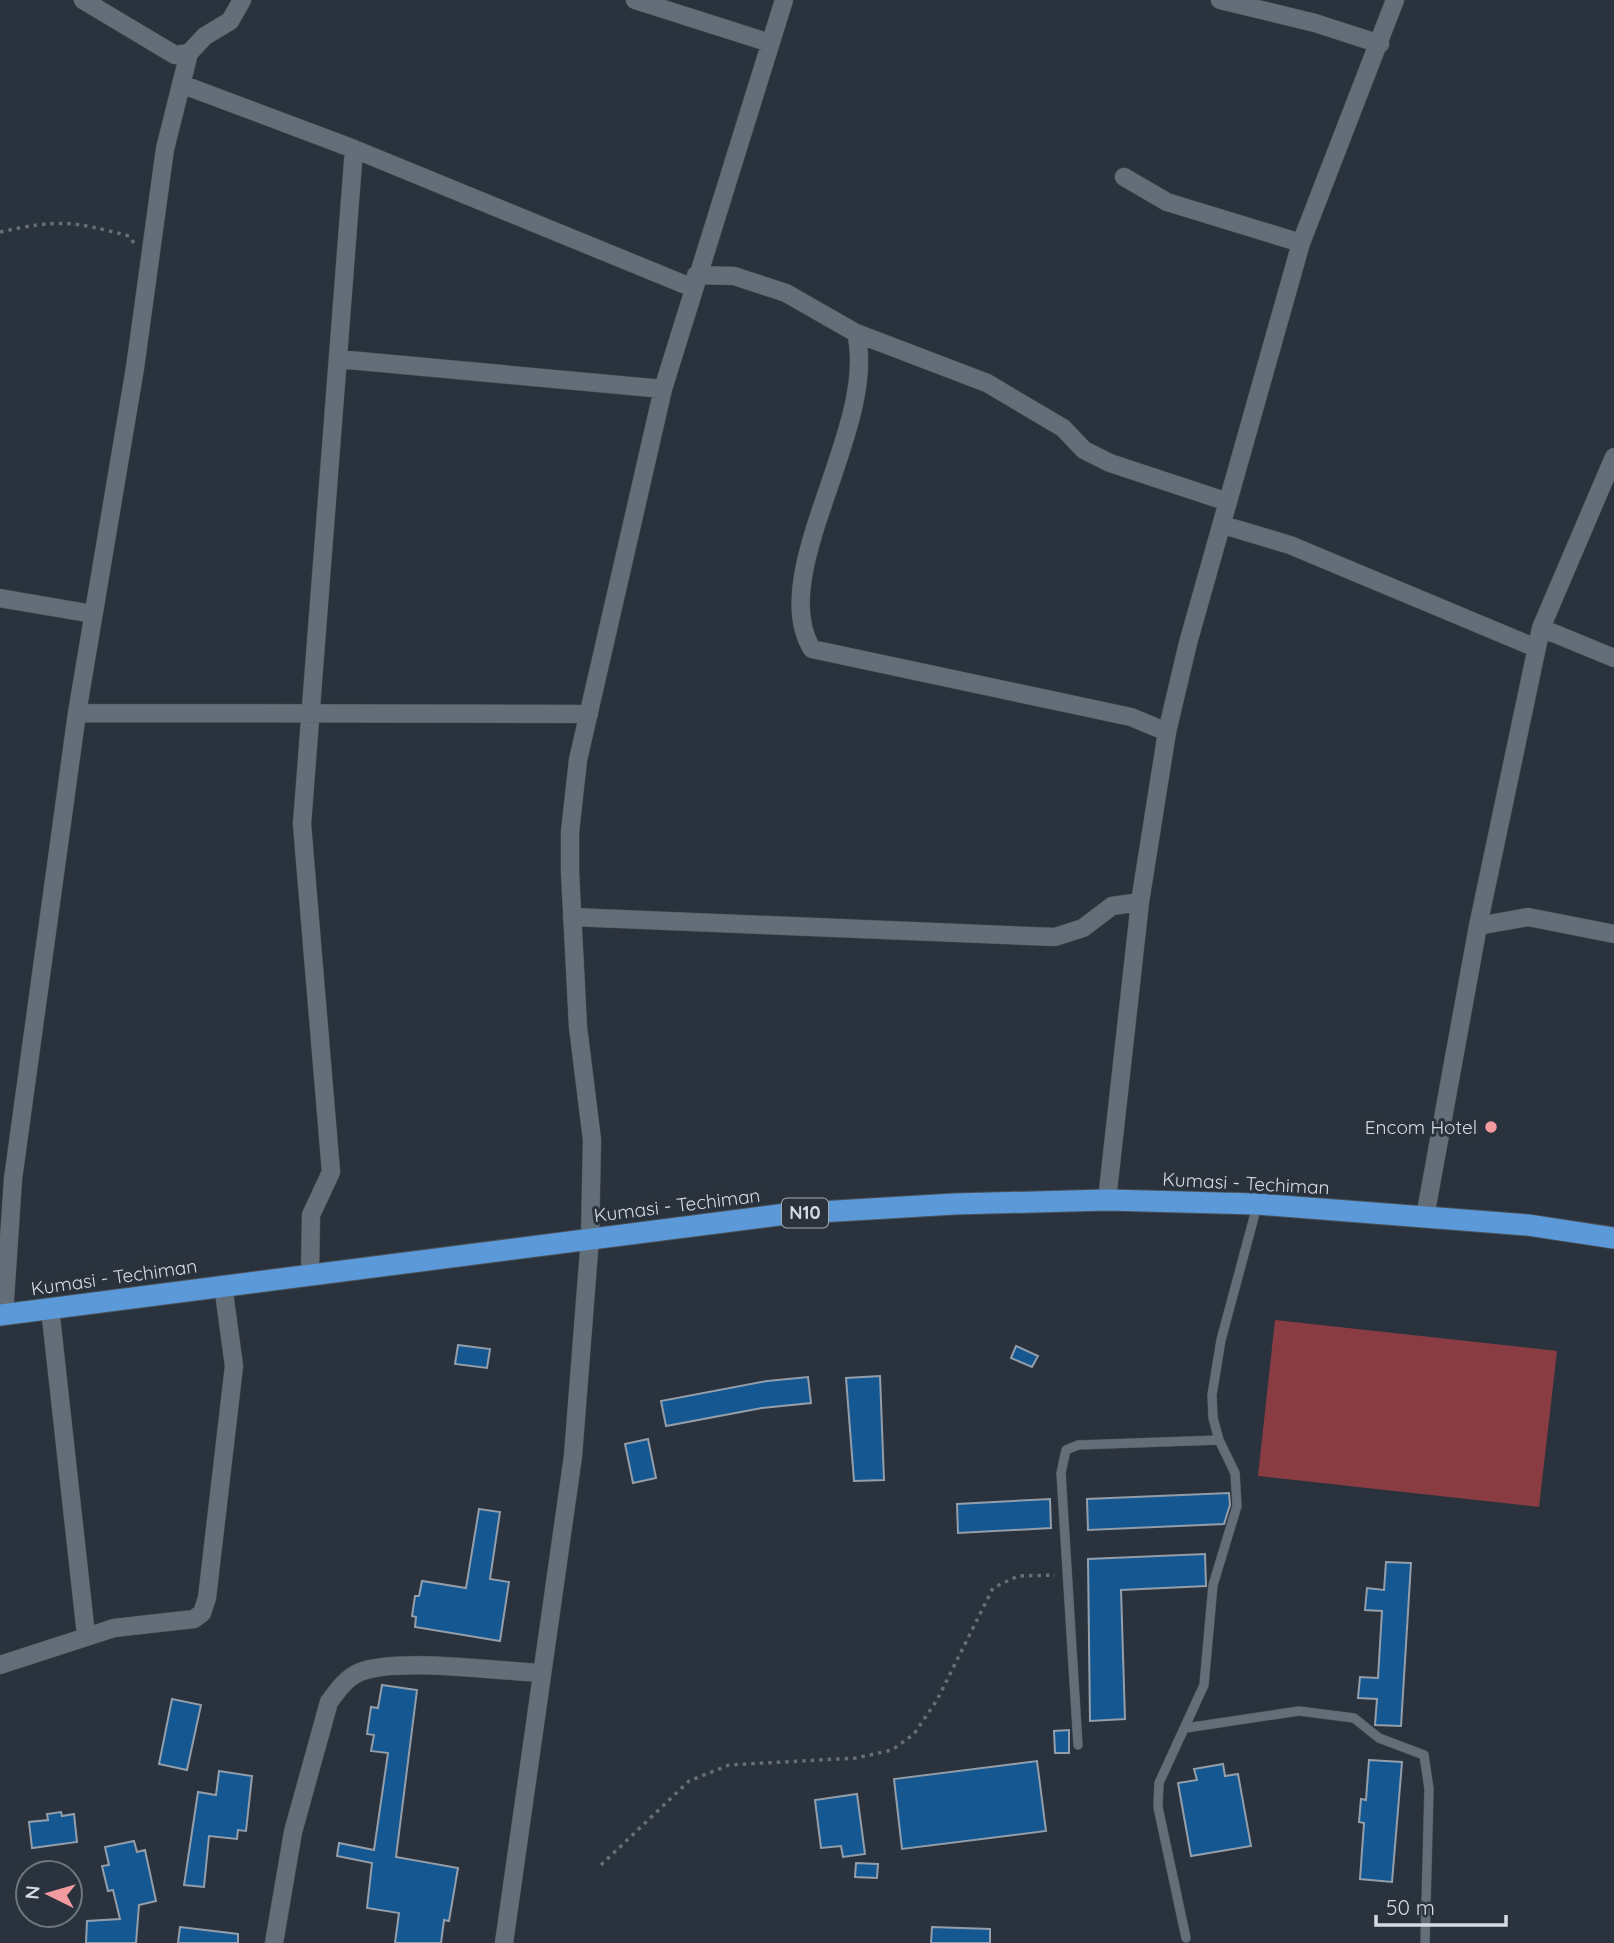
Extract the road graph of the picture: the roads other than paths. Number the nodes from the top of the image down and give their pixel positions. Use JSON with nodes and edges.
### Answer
{"nodes":[{"id":1,"x":83,"y":0,"type":"edge"},
{"id":2,"x":242,"y":0,"type":"edge"},
{"id":3,"x":635,"y":0,"type":"edge"},
{"id":4,"x":784,"y":0,"type":"edge"},
{"id":5,"x":1220,"y":0,"type":"edge"},
{"id":6,"x":1395,"y":0,"type":"edge"},
{"id":7,"x":770,"y":43,"type":"junction"},
{"id":8,"x":1380,"y":44,"type":"junction"},
{"id":9,"x":189,"y":53,"type":"junction"},
{"id":10,"x":181,"y":84,"type":"junction"},
{"id":11,"x":354,"y":149,"type":"junction"},
{"id":12,"x":1124,"y":177,"type":"dead end"},
{"id":13,"x":1301,"y":243,"type":"junction"},
{"id":14,"x":695,"y":281,"type":"junction"},
{"id":15,"x":856,"y":333,"type":"junction"},
{"id":16,"x":338,"y":359,"type":"junction"},
{"id":17,"x":663,"y":390,"type":"junction"},
{"id":18,"x":1614,"y":457,"type":"edge"},
{"id":19,"x":1228,"y":502,"type":"junction"},
{"id":20,"x":1223,"y":525,"type":"junction"},
{"id":21,"x":0,"y":598,"type":"edge"},
{"id":22,"x":93,"y":614,"type":"junction"},
{"id":23,"x":1541,"y":628,"type":"junction"},
{"id":24,"x":1536,"y":648,"type":"junction"},
{"id":25,"x":1614,"y":658,"type":"edge"},
{"id":26,"x":77,"y":713,"type":"junction"},
{"id":27,"x":311,"y":713,"type":"junction"},
{"id":28,"x":589,"y":714,"type":"junction"},
{"id":29,"x":1167,"y":732,"type":"junction"},
{"id":30,"x":1140,"y":902,"type":"junction"},
{"id":31,"x":572,"y":917,"type":"junction"},
{"id":32,"x":1478,"y":926,"type":"junction"},
{"id":33,"x":1614,"y":934,"type":"edge"},
{"id":34,"x":6,"y":1178,"type":"edge"},
{"id":35,"x":1107,"y":1200,"type":"junction"},
{"id":36,"x":1258,"y":1204,"type":"junction"},
{"id":37,"x":1425,"y":1217,"type":"junction"},
{"id":38,"x":590,"y":1238,"type":"junction"},
{"id":39,"x":1614,"y":1238,"type":"edge"},
{"id":40,"x":310,"y":1274,"type":"junction"},
{"id":41,"x":223,"y":1285,"type":"junction"},
{"id":42,"x":50,"y":1308,"type":"junction"},
{"id":43,"x":2,"y":1315,"type":"edge"},
{"id":44,"x":1219,"y":1440,"type":"junction"},
{"id":45,"x":86,"y":1635,"type":"junction"},
{"id":46,"x":0,"y":1665,"type":"edge"},
{"id":47,"x":541,"y":1673,"type":"junction"},
{"id":48,"x":1186,"y":1728,"type":"junction"},
{"id":49,"x":1078,"y":1745,"type":"dead end"},
{"id":50,"x":1186,"y":1938,"type":"dead end"},
{"id":51,"x":274,"y":1943,"type":"edge"},
{"id":52,"x":504,"y":1943,"type":"edge"},
{"id":53,"x":1425,"y":1943,"type":"edge"}],
"edges":[{"from":1,"to":9,"type":"street"},
{"from":2,"to":9,"type":"street"},
{"from":3,"to":7,"type":"street"},
{"from":4,"to":7,"type":"street"},
{"from":5,"to":8,"type":"street"},
{"from":6,"to":8,"type":"street"},
{"from":7,"to":14,"type":"street"},
{"from":8,"to":13,"type":"street"},
{"from":9,"to":10,"type":"street"},
{"from":10,"to":11,"type":"street"},
{"from":10,"to":22,"type":"street"},
{"from":11,"to":14,"type":"street"},
{"from":11,"to":16,"type":"street"},
{"from":12,"to":13,"type":"street"},
{"from":13,"to":19,"type":"street"},
{"from":14,"to":15,"type":"street"},
{"from":14,"to":17,"type":"street"},
{"from":15,"to":19,"type":"street"},
{"from":15,"to":29,"type":"street"},
{"from":16,"to":17,"type":"street"},
{"from":16,"to":27,"type":"street"},
{"from":17,"to":28,"type":"street"},
{"from":18,"to":23,"type":"street"},
{"from":19,"to":20,"type":"street"},
{"from":20,"to":24,"type":"street"},
{"from":20,"to":29,"type":"street"},
{"from":21,"to":22,"type":"street"},
{"from":22,"to":26,"type":"street"},
{"from":23,"to":24,"type":"street"},
{"from":23,"to":25,"type":"street"},
{"from":24,"to":32,"type":"street"},
{"from":26,"to":27,"type":"street"},
{"from":26,"to":34,"type":"street"},
{"from":27,"to":28,"type":"street"},
{"from":27,"to":40,"type":"street"},
{"from":28,"to":31,"type":"street"},
{"from":29,"to":30,"type":"street"},
{"from":30,"to":31,"type":"street"},
{"from":30,"to":35,"type":"street"},
{"from":31,"to":38,"type":"street"},
{"from":32,"to":33,"type":"street"},
{"from":32,"to":37,"type":"street"},
{"from":34,"to":43,"type":"street"},
{"from":35,"to":36,"type":"highway","name":"Kumasi - Techiman","number":"N10"},
{"from":35,"to":38,"type":"highway","name":"Kumasi - Techiman","number":"N10"},
{"from":36,"to":37,"type":"highway","name":"Kumasi - Techiman","number":"N10"},
{"from":36,"to":44,"type":"lane"},
{"from":37,"to":39,"type":"highway","name":"Kumasi - Techiman","number":"N10"},
{"from":38,"to":40,"type":"highway","name":"Kumasi - Techiman","number":"N10"},
{"from":38,"to":47,"type":"street"},
{"from":40,"to":41,"type":"highway","name":"Kumasi - Techiman","number":"N10"},
{"from":41,"to":42,"type":"highway","name":"Kumasi - Techiman","number":"N10"},
{"from":41,"to":45,"type":"street"},
{"from":42,"to":43,"type":"highway","name":"Kumasi - Techiman","number":"N10"},
{"from":42,"to":45,"type":"street"},
{"from":44,"to":48,"type":"lane"},
{"from":44,"to":49,"type":"lane"},
{"from":45,"to":46,"type":"street"},
{"from":47,"to":51,"type":"street"},
{"from":47,"to":52,"type":"street"},
{"from":48,"to":50,"type":"lane"},
{"from":48,"to":53,"type":"lane"}]}
